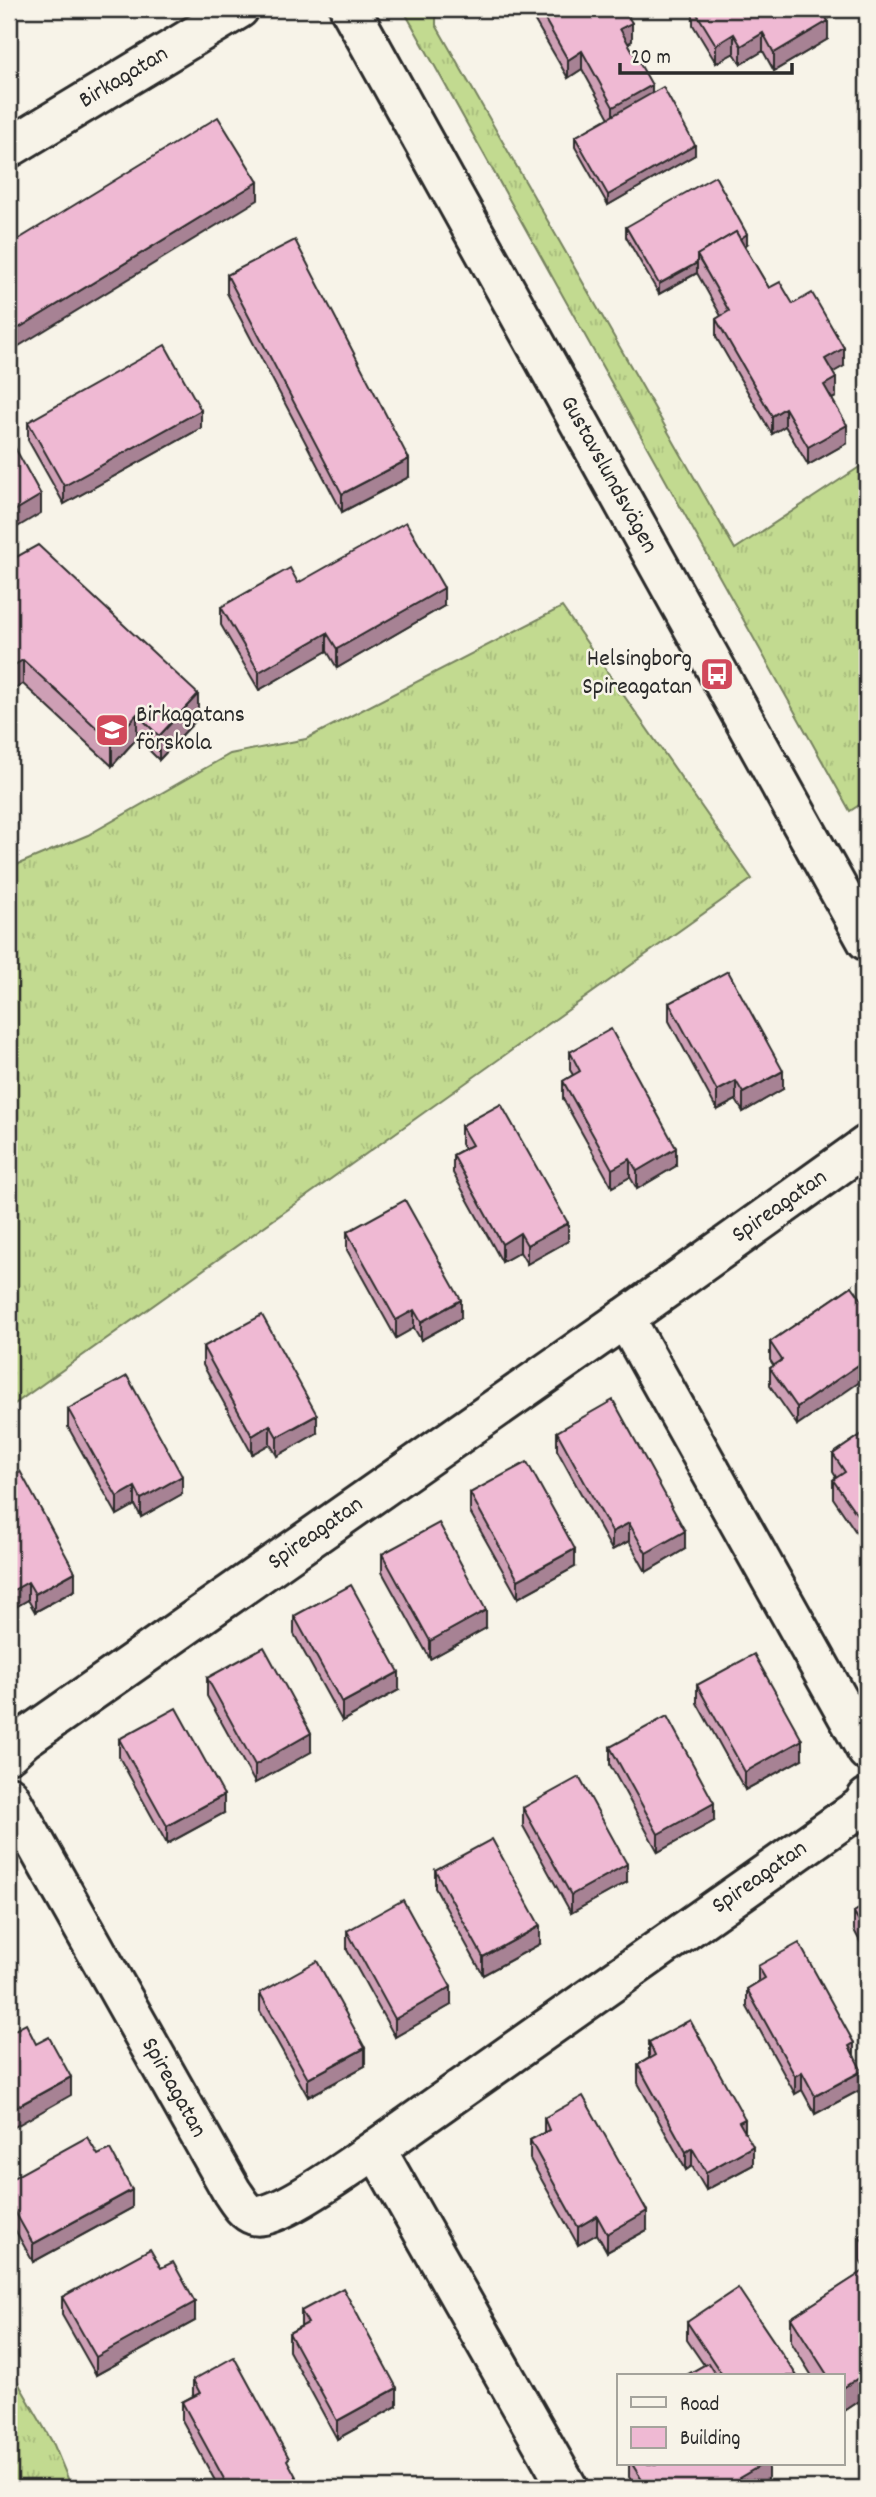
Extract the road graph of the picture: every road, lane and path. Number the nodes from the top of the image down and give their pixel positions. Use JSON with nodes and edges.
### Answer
{"nodes":[{"id":1,"x":239,"y":9,"type":"edge"},
{"id":2,"x":349,"y":9,"type":"edge"},
{"id":3,"x":9,"y":148,"type":"edge"},
{"id":4,"x":867,"y":941,"type":"edge"},
{"id":5,"x":867,"y":1145,"type":"edge"},
{"id":6,"x":625,"y":1318,"type":"junction"},
{"id":7,"x":867,"y":1751,"type":"edge"},
{"id":8,"x":9,"y":1753,"type":"edge"},
{"id":9,"x":9,"y":1796,"type":"edge"},
{"id":10,"x":867,"y":1798,"type":"edge"},
{"id":11,"x":376,"y":2150,"type":"junction"},
{"id":12,"x":568,"y":2488,"type":"edge"}],
"edges":[{"from":1,"to":3,"type":"street","name":"Birkagatan"},
{"from":2,"to":4,"type":"street","name":"Gustavslundsvägen"},
{"from":5,"to":6,"type":"street","name":"Spireagatan"},
{"from":6,"to":7,"type":"street"},
{"from":6,"to":8,"type":"street","name":"Spireagatan"},
{"from":9,"to":11,"type":"street","name":"Spireagatan"},
{"from":10,"to":11,"type":"street","name":"Spireagatan"},
{"from":11,"to":12,"type":"street"}]}
